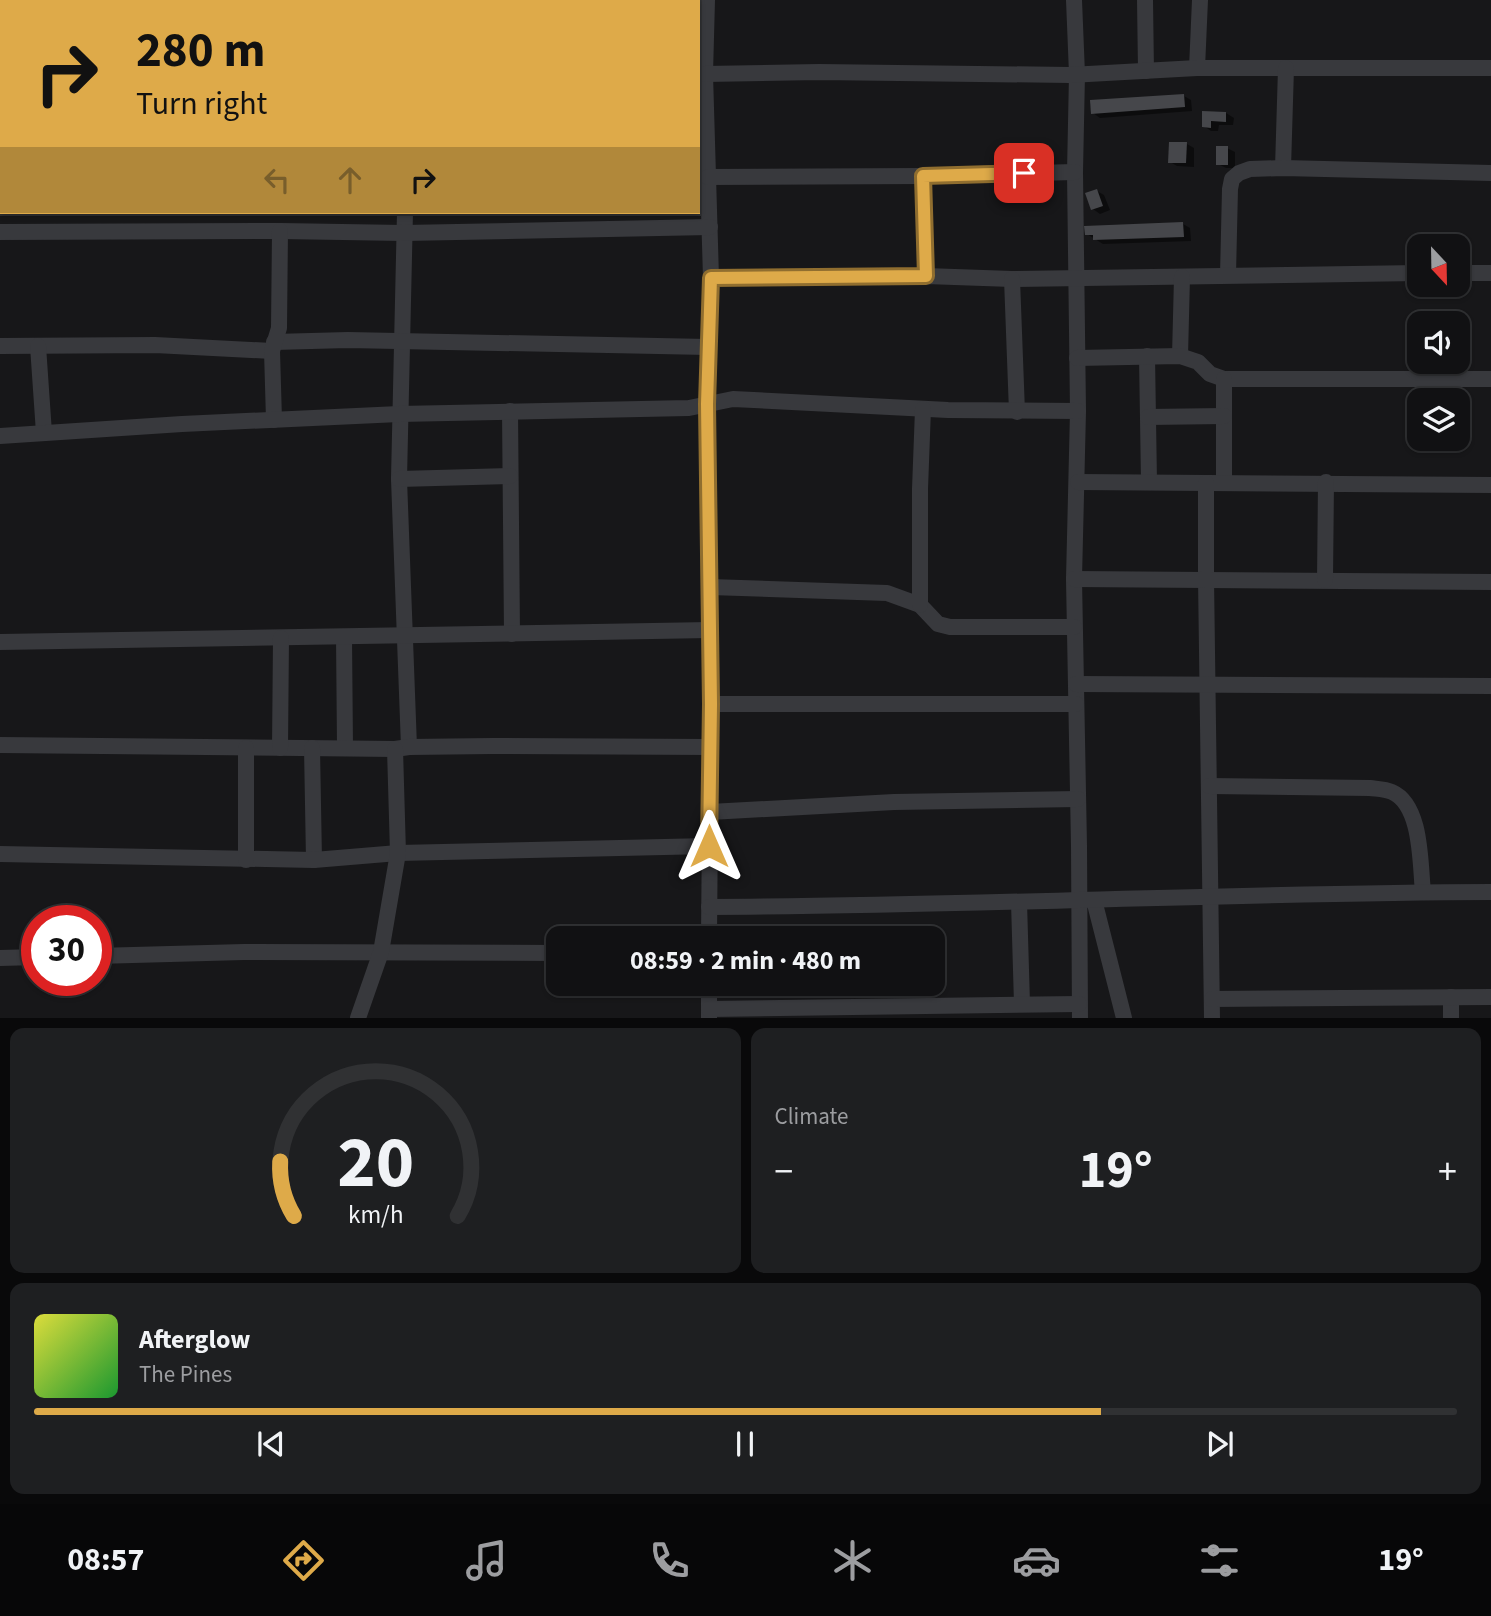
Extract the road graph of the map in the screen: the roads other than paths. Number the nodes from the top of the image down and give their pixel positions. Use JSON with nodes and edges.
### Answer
{"nodes":[{"id":1,"x":706,"y":0,"type":"edge"},
{"id":2,"x":1074,"y":0,"type":"edge"},
{"id":3,"x":1145,"y":0,"type":"edge"},
{"id":4,"x":1200,"y":0,"type":"edge"},
{"id":5,"x":702,"y":25,"type":"edge"},
{"id":6,"x":1197,"y":68,"type":"junction"},
{"id":7,"x":1286,"y":68,"type":"junction"},
{"id":8,"x":1491,"y":68,"type":"edge"},
{"id":9,"x":1146,"y":71,"type":"junction"},
{"id":10,"x":705,"y":74,"type":"junction"},
{"id":11,"x":1077,"y":74,"type":"junction"},
{"id":12,"x":703,"y":124,"type":"edge"},
{"id":13,"x":1283,"y":168,"type":"junction"},
{"id":14,"x":1075,"y":172,"type":"junction"},
{"id":15,"x":1491,"y":173,"type":"edge"},
{"id":16,"x":923,"y":176,"type":"junction"},
{"id":17,"x":708,"y":177,"type":"junction"},
{"id":18,"x":405,"y":214,"type":"edge"},
{"id":19,"x":710,"y":227,"type":"junction"},
{"id":20,"x":280,"y":231,"type":"junction"},
{"id":21,"x":0,"y":232,"type":"edge"},
{"id":22,"x":404,"y":233,"type":"junction"},
{"id":23,"x":1407,"y":273,"type":"edge"},
{"id":24,"x":1470,"y":273,"type":"edge"},
{"id":25,"x":1491,"y":273,"type":"edge"},
{"id":26,"x":1228,"y":275,"type":"junction"},
{"id":27,"x":926,"y":276,"type":"junction"},
{"id":28,"x":1076,"y":277,"type":"junction"},
{"id":29,"x":1182,"y":277,"type":"junction"},
{"id":30,"x":711,"y":278,"type":"junction"},
{"id":31,"x":1012,"y":279,"type":"junction"},
{"id":32,"x":401,"y":342,"type":"junction"},
{"id":33,"x":0,"y":346,"type":"edge"},
{"id":34,"x":38,"y":346,"type":"junction"},
{"id":35,"x":273,"y":346,"type":"junction"},
{"id":36,"x":708,"y":347,"type":"junction"},
{"id":37,"x":1147,"y":356,"type":"junction"},
{"id":38,"x":1180,"y":356,"type":"junction"},
{"id":39,"x":1077,"y":358,"type":"junction"},
{"id":40,"x":1224,"y":379,"type":"junction"},
{"id":41,"x":1491,"y":379,"type":"edge"},
{"id":42,"x":707,"y":404,"type":"junction"},
{"id":43,"x":923,"y":409,"type":"junction"},
{"id":44,"x":510,"y":411,"type":"junction"},
{"id":45,"x":1078,"y":411,"type":"junction"},
{"id":46,"x":1017,"y":412,"type":"junction"},
{"id":47,"x":399,"y":414,"type":"junction"},
{"id":48,"x":1224,"y":416,"type":"junction"},
{"id":49,"x":1148,"y":417,"type":"junction"},
{"id":50,"x":274,"y":420,"type":"junction"},
{"id":51,"x":44,"y":433,"type":"junction"},
{"id":52,"x":0,"y":436,"type":"edge"},
{"id":53,"x":510,"y":476,"type":"junction"},
{"id":54,"x":399,"y":479,"type":"junction"},
{"id":55,"x":1077,"y":482,"type":"junction"},
{"id":56,"x":1149,"y":482,"type":"junction"},
{"id":57,"x":1326,"y":482,"type":"junction"},
{"id":58,"x":1206,"y":483,"type":"junction"},
{"id":59,"x":1224,"y":483,"type":"junction"},
{"id":60,"x":1491,"y":485,"type":"edge"},
{"id":61,"x":1206,"y":578,"type":"junction"},
{"id":62,"x":1074,"y":579,"type":"junction"},
{"id":63,"x":1325,"y":580,"type":"junction"},
{"id":64,"x":1491,"y":582,"type":"edge"},
{"id":65,"x":710,"y":587,"type":"junction"},
{"id":66,"x":920,"y":605,"type":"junction"},
{"id":67,"x":1074,"y":627,"type":"junction"},
{"id":68,"x":710,"y":630,"type":"junction"},
{"id":69,"x":513,"y":634,"type":"junction"},
{"id":70,"x":407,"y":636,"type":"junction"},
{"id":71,"x":344,"y":637,"type":"junction"},
{"id":72,"x":281,"y":638,"type":"junction"},
{"id":73,"x":0,"y":642,"type":"edge"},
{"id":74,"x":1076,"y":684,"type":"junction"},
{"id":75,"x":1207,"y":686,"type":"junction"},
{"id":76,"x":1491,"y":686,"type":"edge"},
{"id":77,"x":711,"y":704,"type":"junction"},
{"id":78,"x":1076,"y":704,"type":"junction"},
{"id":79,"x":0,"y":745,"type":"edge"},
{"id":80,"x":345,"y":747,"type":"junction"},
{"id":81,"x":710,"y":747,"type":"junction"},
{"id":82,"x":246,"y":748,"type":"junction"},
{"id":83,"x":280,"y":748,"type":"junction"},
{"id":84,"x":312,"y":748,"type":"junction"},
{"id":85,"x":402,"y":748,"type":"junction"},
{"id":86,"x":1209,"y":786,"type":"junction"},
{"id":87,"x":1078,"y":799,"type":"junction"},
{"id":88,"x":709,"y":812,"type":"junction"},
{"id":89,"x":709,"y":846,"type":"junction"},
{"id":90,"x":398,"y":853,"type":"junction"},
{"id":91,"x":0,"y":854,"type":"edge"},
{"id":92,"x":246,"y":860,"type":"junction"},
{"id":93,"x":314,"y":860,"type":"junction"},
{"id":94,"x":1423,"y":892,"type":"junction"},
{"id":95,"x":1491,"y":892,"type":"edge"},
{"id":96,"x":1210,"y":896,"type":"junction"},
{"id":97,"x":1086,"y":900,"type":"junction"},
{"id":98,"x":1019,"y":902,"type":"junction"},
{"id":99,"x":709,"y":907,"type":"junction"},
{"id":100,"x":709,"y":926,"type":"edge"},
{"id":101,"x":381,"y":952,"type":"junction"},
{"id":102,"x":546,"y":953,"type":"edge"},
{"id":103,"x":112,"y":956,"type":"edge"},
{"id":104,"x":21,"y":957,"type":"edge"},
{"id":105,"x":0,"y":958,"type":"edge"},
{"id":106,"x":1451,"y":997,"type":"junction"},
{"id":107,"x":1491,"y":998,"type":"edge"},
{"id":108,"x":1212,"y":999,"type":"junction"},
{"id":109,"x":1022,"y":1004,"type":"junction"},
{"id":110,"x":1079,"y":1011,"type":"edge"},
{"id":111,"x":709,"y":1013,"type":"edge"},
{"id":112,"x":358,"y":1017,"type":"edge"},
{"id":113,"x":1124,"y":1017,"type":"edge"},
{"id":114,"x":1212,"y":1017,"type":"edge"},
{"id":115,"x":1451,"y":1017,"type":"edge"}],
"edges":[{"from":1,"to":5,"type":"street"},
{"from":2,"to":11,"type":"street"},
{"from":3,"to":9,"type":"street"},
{"from":4,"to":6,"type":"street"},
{"from":5,"to":10,"type":"street"},
{"from":6,"to":7,"type":"street"},
{"from":6,"to":9,"type":"street"},
{"from":7,"to":8,"type":"street"},
{"from":7,"to":13,"type":"street"},
{"from":9,"to":11,"type":"street"},
{"from":10,"to":11,"type":"street"},
{"from":10,"to":12,"type":"street"},
{"from":11,"to":14,"type":"street"},
{"from":12,"to":17,"type":"street"},
{"from":13,"to":15,"type":"street"},
{"from":13,"to":26,"type":"street"},
{"from":14,"to":16,"type":"street"},
{"from":14,"to":28,"type":"street"},
{"from":16,"to":17,"type":"street"},
{"from":16,"to":27,"type":"street"},
{"from":17,"to":19,"type":"street"},
{"from":18,"to":22,"type":"street"},
{"from":19,"to":22,"type":"street"},
{"from":19,"to":30,"type":"street"},
{"from":20,"to":21,"type":"street"},
{"from":20,"to":22,"type":"street"},
{"from":20,"to":35,"type":"street"},
{"from":22,"to":32,"type":"street"},
{"from":23,"to":26,"type":"street"},
{"from":24,"to":25,"type":"street"},
{"from":26,"to":29,"type":"street"},
{"from":27,"to":30,"type":"street"},
{"from":27,"to":31,"type":"street"},
{"from":28,"to":29,"type":"street"},
{"from":28,"to":31,"type":"street"},
{"from":28,"to":39,"type":"street"},
{"from":29,"to":38,"type":"street"},
{"from":30,"to":36,"type":"street"},
{"from":31,"to":46,"type":"street"},
{"from":32,"to":35,"type":"street"},
{"from":32,"to":36,"type":"street"},
{"from":32,"to":47,"type":"street"},
{"from":33,"to":34,"type":"street"},
{"from":34,"to":35,"type":"street"},
{"from":34,"to":51,"type":"street"},
{"from":35,"to":50,"type":"street"},
{"from":36,"to":42,"type":"street"},
{"from":37,"to":38,"type":"street"},
{"from":37,"to":39,"type":"street"},
{"from":37,"to":49,"type":"street"},
{"from":38,"to":40,"type":"street"},
{"from":39,"to":45,"type":"street"},
{"from":40,"to":41,"type":"street"},
{"from":40,"to":48,"type":"street"},
{"from":42,"to":43,"type":"street"},
{"from":42,"to":44,"type":"street"},
{"from":42,"to":65,"type":"street"},
{"from":43,"to":46,"type":"street"},
{"from":43,"to":66,"type":"street"},
{"from":44,"to":47,"type":"street"},
{"from":44,"to":53,"type":"street"},
{"from":45,"to":46,"type":"street"},
{"from":45,"to":55,"type":"street"},
{"from":47,"to":50,"type":"street"},
{"from":47,"to":54,"type":"street"},
{"from":48,"to":49,"type":"street"},
{"from":48,"to":59,"type":"street"},
{"from":49,"to":56,"type":"street"},
{"from":50,"to":51,"type":"street"},
{"from":51,"to":52,"type":"street"},
{"from":53,"to":54,"type":"street"},
{"from":53,"to":69,"type":"street"},
{"from":54,"to":70,"type":"street"},
{"from":55,"to":56,"type":"street"},
{"from":55,"to":62,"type":"street"},
{"from":56,"to":58,"type":"street"},
{"from":57,"to":59,"type":"street"},
{"from":57,"to":60,"type":"street"},
{"from":57,"to":63,"type":"street"},
{"from":58,"to":59,"type":"street"},
{"from":58,"to":61,"type":"street"},
{"from":61,"to":62,"type":"street"},
{"from":61,"to":63,"type":"street"},
{"from":61,"to":75,"type":"street"},
{"from":62,"to":67,"type":"street"},
{"from":63,"to":64,"type":"street"},
{"from":65,"to":66,"type":"street"},
{"from":65,"to":68,"type":"street"},
{"from":66,"to":67,"type":"street"},
{"from":67,"to":74,"type":"street"},
{"from":68,"to":69,"type":"street"},
{"from":68,"to":77,"type":"street"},
{"from":69,"to":70,"type":"street"},
{"from":70,"to":71,"type":"street"},
{"from":70,"to":85,"type":"street"},
{"from":71,"to":72,"type":"street"},
{"from":71,"to":80,"type":"street"},
{"from":72,"to":73,"type":"street"},
{"from":72,"to":83,"type":"street"},
{"from":74,"to":75,"type":"street"},
{"from":74,"to":78,"type":"street"},
{"from":75,"to":76,"type":"street"},
{"from":75,"to":86,"type":"street"},
{"from":77,"to":78,"type":"street"},
{"from":77,"to":81,"type":"street"},
{"from":78,"to":87,"type":"street"},
{"from":79,"to":82,"type":"street"},
{"from":80,"to":84,"type":"street"},
{"from":80,"to":85,"type":"street"},
{"from":81,"to":85,"type":"street"},
{"from":81,"to":88,"type":"street"},
{"from":82,"to":83,"type":"street"},
{"from":82,"to":92,"type":"street"},
{"from":83,"to":84,"type":"street"},
{"from":84,"to":93,"type":"street"},
{"from":85,"to":90,"type":"street"},
{"from":86,"to":94,"type":"street"},
{"from":86,"to":96,"type":"street"},
{"from":87,"to":88,"type":"street"},
{"from":87,"to":97,"type":"street"},
{"from":88,"to":89,"type":"street"},
{"from":89,"to":90,"type":"street"},
{"from":89,"to":99,"type":"street"},
{"from":90,"to":93,"type":"street"},
{"from":90,"to":101,"type":"street"},
{"from":91,"to":92,"type":"street"},
{"from":92,"to":93,"type":"street"},
{"from":94,"to":95,"type":"street"},
{"from":94,"to":96,"type":"street"},
{"from":96,"to":97,"type":"street"},
{"from":96,"to":108,"type":"street"},
{"from":97,"to":98,"type":"street"},
{"from":97,"to":110,"type":"street"},
{"from":97,"to":113,"type":"street"},
{"from":98,"to":99,"type":"street"},
{"from":98,"to":109,"type":"street"},
{"from":99,"to":100,"type":"street"},
{"from":101,"to":102,"type":"street"},
{"from":101,"to":103,"type":"street"},
{"from":101,"to":112,"type":"street"},
{"from":104,"to":105,"type":"street"},
{"from":106,"to":107,"type":"street"},
{"from":106,"to":108,"type":"street"},
{"from":106,"to":115,"type":"street"},
{"from":108,"to":114,"type":"street"},
{"from":109,"to":110,"type":"street"},
{"from":109,"to":111,"type":"street"}]}
